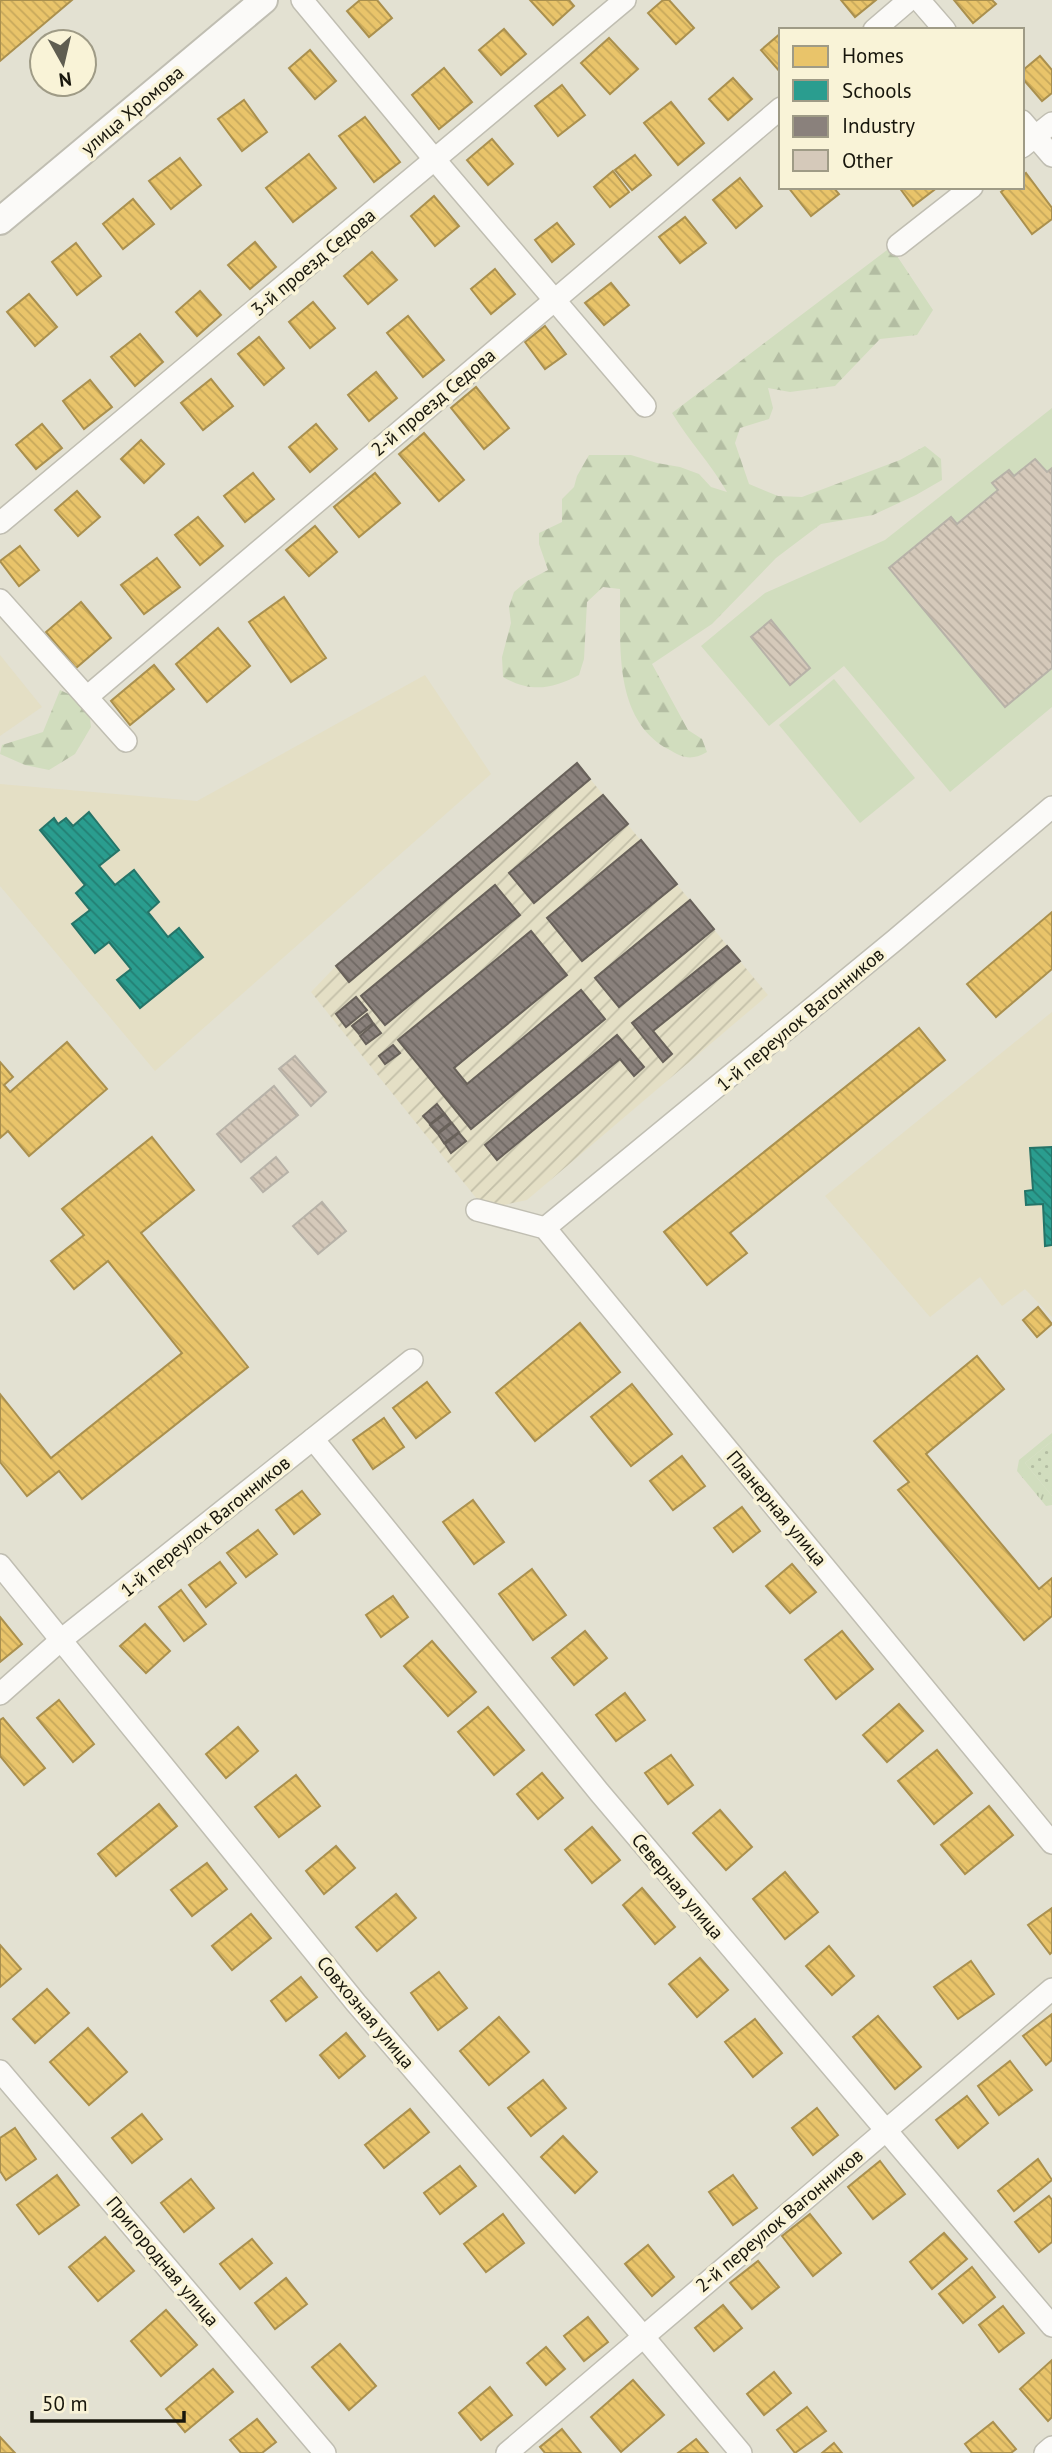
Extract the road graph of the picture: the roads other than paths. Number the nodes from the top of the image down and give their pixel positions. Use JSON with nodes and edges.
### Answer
{"nodes":[{"id":1,"x":264,"y":0,"type":"edge"},
{"id":2,"x":302,"y":0,"type":"edge"},
{"id":3,"x":625,"y":0,"type":"edge"},
{"id":4,"x":909,"y":0,"type":"edge"},
{"id":5,"x":919,"y":0,"type":"edge"},
{"id":6,"x":876,"y":28,"type":"edge"},
{"id":7,"x":942,"y":28,"type":"edge"},
{"id":8,"x":779,"y":110,"type":"edge"},
{"id":9,"x":1052,"y":123,"type":"edge"},
{"id":10,"x":1027,"y":135,"type":"edge"},
{"id":11,"x":1052,"y":156,"type":"edge"},
{"id":12,"x":435,"y":160,"type":"junction"},
{"id":13,"x":969,"y":189,"type":"edge"},
{"id":14,"x":0,"y":221,"type":"edge"},
{"id":15,"x":898,"y":246,"type":"dead end"},
{"id":16,"x":553,"y":300,"type":"junction"},
{"id":17,"x":645,"y":406,"type":"dead end"},
{"id":18,"x":0,"y":523,"type":"edge"},
{"id":19,"x":0,"y":600,"type":"edge"},
{"id":20,"x":87,"y":696,"type":"junction"},
{"id":21,"x":126,"y":741,"type":"dead end"},
{"id":22,"x":1052,"y":807,"type":"edge"},
{"id":23,"x":477,"y":1210,"type":"dead end"},
{"id":24,"x":545,"y":1228,"type":"junction"},
{"id":25,"x":412,"y":1360,"type":"dead end"},
{"id":26,"x":313,"y":1439,"type":"junction"},
{"id":27,"x":0,"y":1565,"type":"edge"},
{"id":28,"x":61,"y":1640,"type":"junction"},
{"id":29,"x":0,"y":1694,"type":"edge"},
{"id":30,"x":1052,"y":1843,"type":"edge"},
{"id":31,"x":1052,"y":1989,"type":"edge"},
{"id":32,"x":0,"y":2071,"type":"edge"},
{"id":33,"x":885,"y":2130,"type":"junction"},
{"id":34,"x":1052,"y":2326,"type":"edge"},
{"id":35,"x":643,"y":2336,"type":"junction"},
{"id":36,"x":1052,"y":2447,"type":"edge"},
{"id":37,"x":325,"y":2453,"type":"edge"},
{"id":38,"x":507,"y":2453,"type":"edge"},
{"id":39,"x":741,"y":2453,"type":"edge"},
{"id":40,"x":1045,"y":2453,"type":"edge"}],
"edges":[{"from":1,"to":14,"type":"main road","name":"улица Хромова"},
{"from":2,"to":12,"type":"street"},
{"from":3,"to":12,"type":"street","name":"3-й проезд Седова"},
{"from":4,"to":6,"type":"street"},
{"from":5,"to":7,"type":"street"},
{"from":8,"to":16,"type":"street","name":"2-й проезд Седова"},
{"from":9,"to":10,"type":"street"},
{"from":10,"to":11,"type":"street"},
{"from":12,"to":16,"type":"street"},
{"from":12,"to":18,"type":"street","name":"3-й проезд Седова"},
{"from":13,"to":15,"type":"street"},
{"from":16,"to":17,"type":"street"},
{"from":16,"to":20,"type":"street","name":"2-й проезд Седова"},
{"from":19,"to":20,"type":"street"},
{"from":20,"to":21,"type":"street"},
{"from":22,"to":24,"type":"street","name":"1-й переулок Вагонников"},
{"from":23,"to":24,"type":"street"},
{"from":24,"to":30,"type":"street","name":"Планерная улица"},
{"from":25,"to":26,"type":"street","name":"1-й переулок Вагонников"},
{"from":26,"to":28,"type":"street","name":"1-й переулок Вагонников"},
{"from":26,"to":33,"type":"street","name":"Северная улица"},
{"from":27,"to":28,"type":"street","name":"Совхозная улица"},
{"from":28,"to":29,"type":"street","name":"1-й переулок Вагонников"},
{"from":28,"to":35,"type":"street","name":"Совхозная улица"},
{"from":31,"to":33,"type":"street","name":"2-й переулок Вагонников"},
{"from":32,"to":37,"type":"street","name":"Пригородная улица"},
{"from":33,"to":34,"type":"street","name":"Северная улица"},
{"from":33,"to":35,"type":"street","name":"2-й переулок Вагонников"},
{"from":35,"to":38,"type":"street","name":"2-й переулок Вагонников"},
{"from":35,"to":39,"type":"street","name":"Совхозная улица"},
{"from":36,"to":40,"type":"street"}]}
